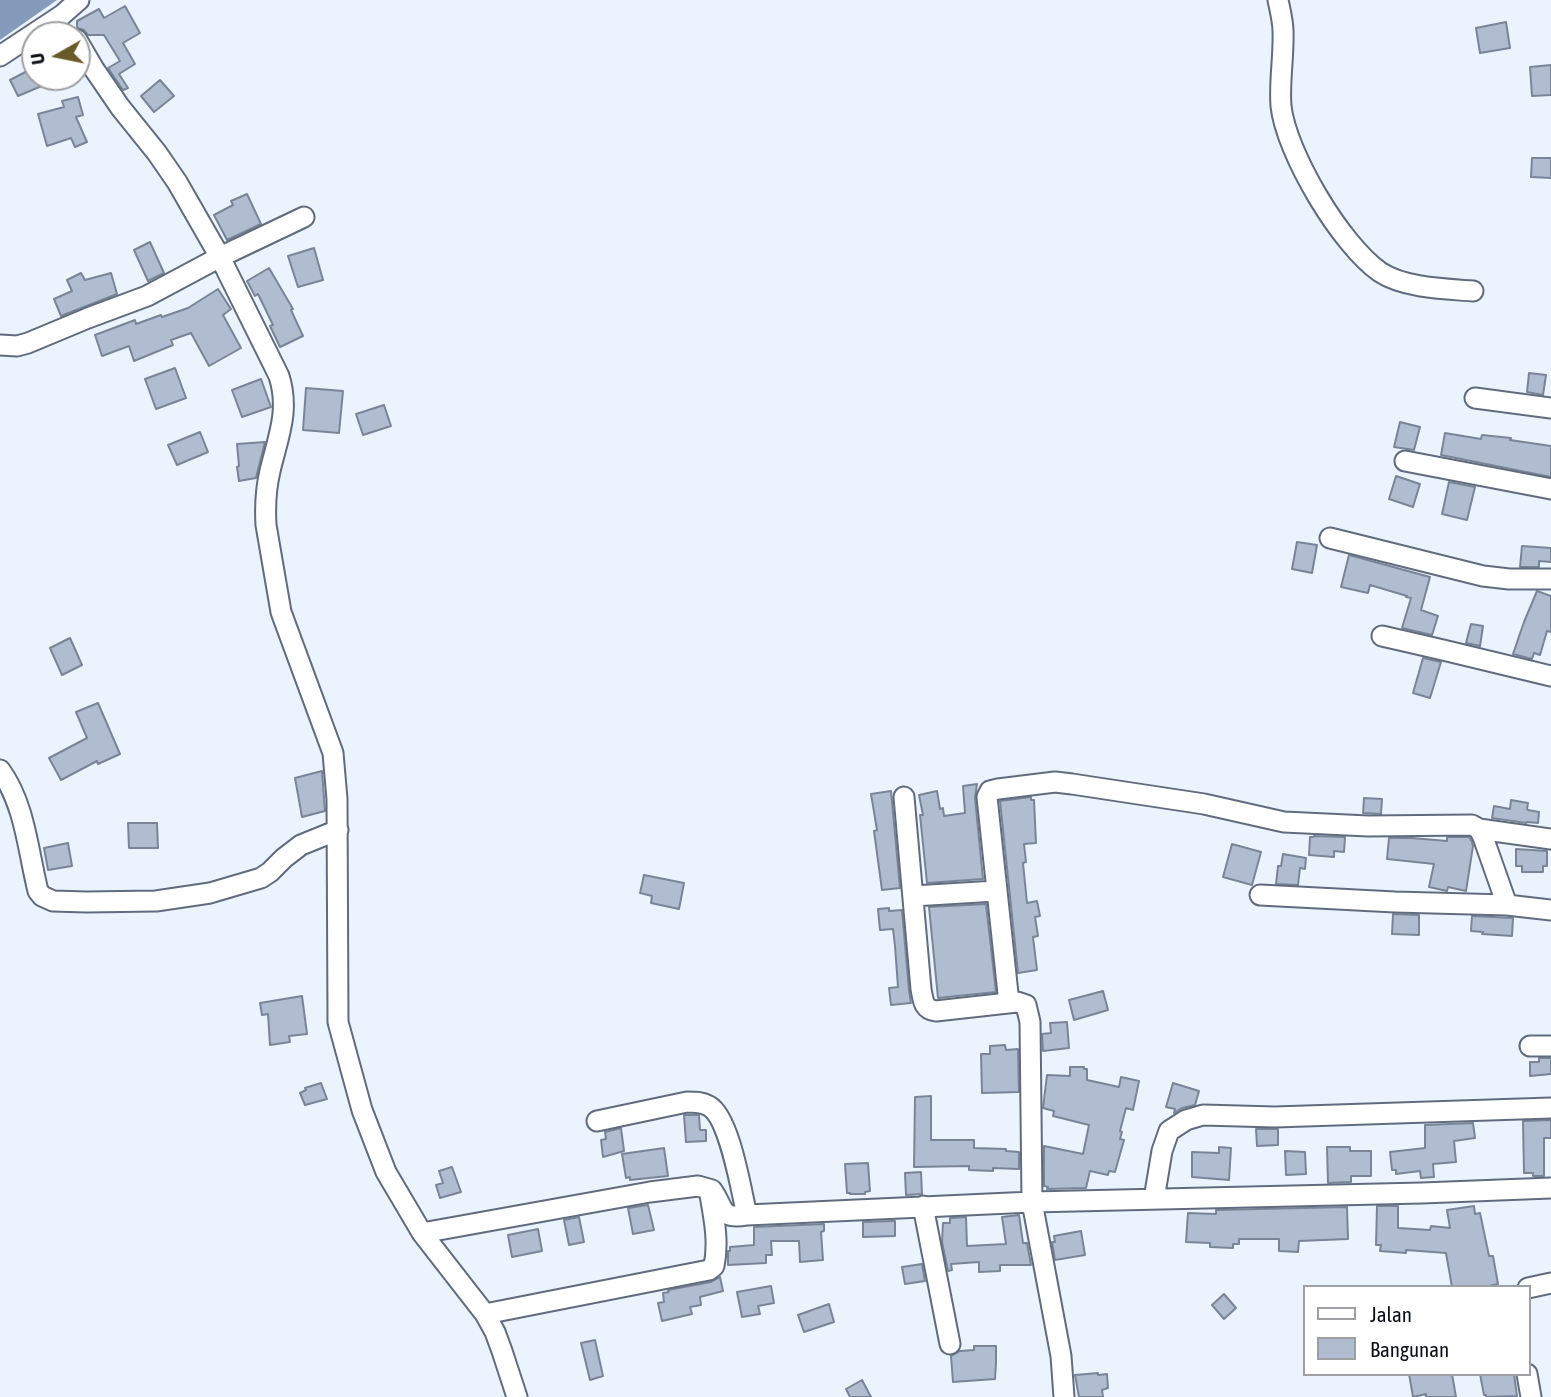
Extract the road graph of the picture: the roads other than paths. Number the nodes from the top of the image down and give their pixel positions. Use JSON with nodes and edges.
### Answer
{"nodes":[{"id":1,"x":79,"y":0,"type":"edge"},
{"id":2,"x":1278,"y":0,"type":"edge"},
{"id":3,"x":62,"y":15,"type":"junction"},
{"id":4,"x":66,"y":21,"type":"edge"},
{"id":5,"x":0,"y":56,"type":"edge"},
{"id":6,"x":91,"y":64,"type":"edge"},
{"id":7,"x":304,"y":217,"type":"dead end"},
{"id":8,"x":220,"y":257,"type":"junction"},
{"id":9,"x":1473,"y":291,"type":"dead end"},
{"id":10,"x":0,"y":345,"type":"edge"},
{"id":11,"x":1475,"y":398,"type":"dead end"},
{"id":12,"x":1551,"y":408,"type":"edge"},
{"id":13,"x":1405,"y":461,"type":"dead end"},
{"id":14,"x":1551,"y":489,"type":"edge"},
{"id":15,"x":1330,"y":538,"type":"dead end"},
{"id":16,"x":1551,"y":579,"type":"edge"},
{"id":17,"x":1382,"y":636,"type":"dead end"},
{"id":18,"x":1551,"y":676,"type":"edge"},
{"id":19,"x":0,"y":770,"type":"edge"},
{"id":20,"x":904,"y":797,"type":"dead end"},
{"id":21,"x":1479,"y":829,"type":"junction"},
{"id":22,"x":338,"y":830,"type":"junction"},
{"id":23,"x":1551,"y":839,"type":"edge"},
{"id":24,"x":996,"y":891,"type":"junction"},
{"id":25,"x":1260,"y":895,"type":"dead end"},
{"id":26,"x":913,"y":896,"type":"junction"},
{"id":27,"x":1507,"y":905,"type":"junction"},
{"id":28,"x":1551,"y":910,"type":"edge"},
{"id":29,"x":1009,"y":1003,"type":"junction"},
{"id":30,"x":1530,"y":1046,"type":"dead end"},
{"id":31,"x":1551,"y":1046,"type":"edge"},
{"id":32,"x":1551,"y":1108,"type":"edge"},
{"id":33,"x":597,"y":1121,"type":"dead end"},
{"id":34,"x":709,"y":1188,"type":"junction"},
{"id":35,"x":1551,"y":1188,"type":"edge"},
{"id":36,"x":1150,"y":1199,"type":"junction"},
{"id":37,"x":1032,"y":1202,"type":"junction"},
{"id":38,"x":923,"y":1206,"type":"junction"},
{"id":39,"x":747,"y":1215,"type":"junction"},
{"id":40,"x":422,"y":1233,"type":"junction"},
{"id":41,"x":1551,"y":1283,"type":"edge"},
{"id":42,"x":1530,"y":1288,"type":"edge"},
{"id":43,"x":485,"y":1314,"type":"junction"},
{"id":44,"x":950,"y":1344,"type":"dead end"},
{"id":45,"x":1527,"y":1376,"type":"edge"},
{"id":46,"x":517,"y":1397,"type":"edge"},
{"id":47,"x":1064,"y":1397,"type":"edge"},
{"id":48,"x":1531,"y":1397,"type":"edge"}],
"edges":[{"from":1,"to":3,"type":"street"},
{"from":2,"to":9,"type":"street"},
{"from":3,"to":4,"type":"street"},
{"from":3,"to":5,"type":"street"},
{"from":6,"to":8,"type":"street"},
{"from":7,"to":8,"type":"street"},
{"from":8,"to":10,"type":"street"},
{"from":8,"to":22,"type":"street"},
{"from":11,"to":12,"type":"street"},
{"from":13,"to":14,"type":"street"},
{"from":15,"to":16,"type":"street"},
{"from":17,"to":18,"type":"street"},
{"from":19,"to":22,"type":"street"},
{"from":20,"to":26,"type":"street"},
{"from":21,"to":23,"type":"street"},
{"from":21,"to":24,"type":"street"},
{"from":21,"to":27,"type":"street"},
{"from":22,"to":40,"type":"street"},
{"from":24,"to":26,"type":"street"},
{"from":24,"to":29,"type":"street"},
{"from":25,"to":27,"type":"street"},
{"from":26,"to":29,"type":"street"},
{"from":27,"to":28,"type":"street"},
{"from":29,"to":37,"type":"street"},
{"from":30,"to":31,"type":"street"},
{"from":32,"to":36,"type":"street"},
{"from":33,"to":39,"type":"street"},
{"from":34,"to":39,"type":"street"},
{"from":34,"to":40,"type":"street"},
{"from":34,"to":43,"type":"street"},
{"from":35,"to":36,"type":"street"},
{"from":36,"to":37,"type":"street"},
{"from":37,"to":38,"type":"street"},
{"from":37,"to":47,"type":"street"},
{"from":38,"to":39,"type":"street"},
{"from":38,"to":44,"type":"street"},
{"from":40,"to":43,"type":"street"},
{"from":41,"to":42,"type":"street"},
{"from":43,"to":46,"type":"street"},
{"from":45,"to":48,"type":"street"}]}
